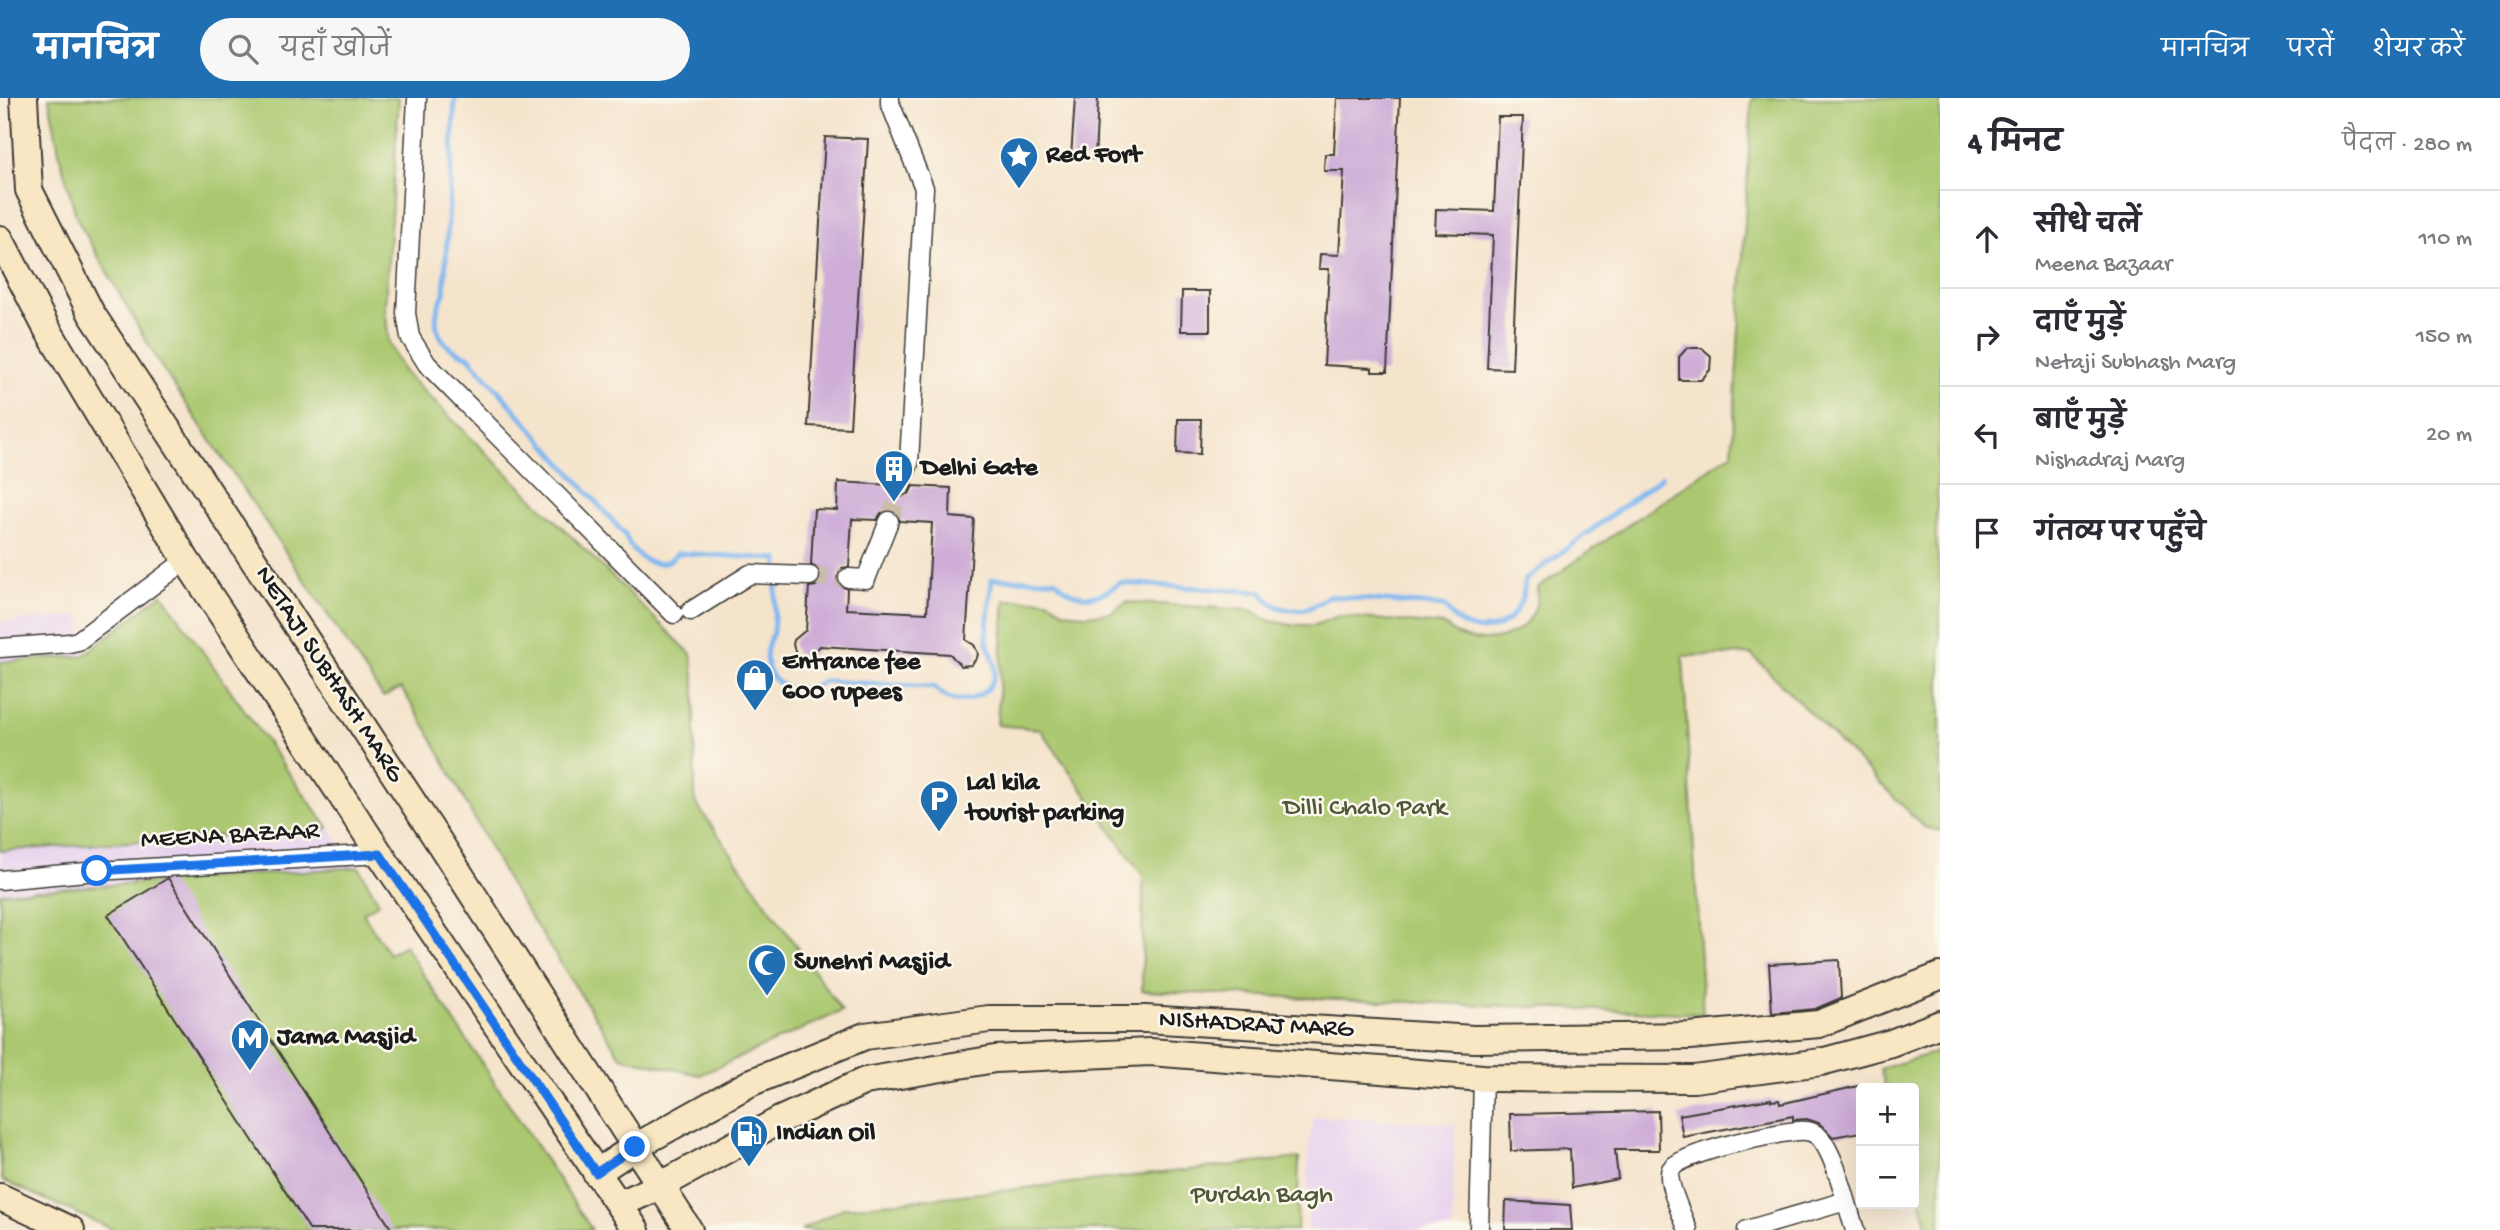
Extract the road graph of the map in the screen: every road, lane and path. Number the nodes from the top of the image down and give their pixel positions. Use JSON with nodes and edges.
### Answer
{"nodes":[{"id":1,"x":24,"y":98,"type":"edge"},
{"id":2,"x":417,"y":98,"type":"edge"},
{"id":3,"x":891,"y":98,"type":"edge"},
{"id":4,"x":0,"y":239,"type":"edge"},
{"id":5,"x":901,"y":486,"type":"tunnel mouth"},
{"id":6,"x":889,"y":521,"type":"tunnel mouth"},
{"id":7,"x":186,"y":560,"type":"junction"},
{"id":8,"x":802,"y":576,"type":"tunnel mouth"},
{"id":9,"x":848,"y":578,"type":"tunnel mouth"},
{"id":10,"x":0,"y":648,"type":"edge"},
{"id":11,"x":380,"y":854,"type":"junction"},
{"id":12,"x":0,"y":880,"type":"edge"},
{"id":13,"x":1940,"y":976,"type":"edge"},
{"id":14,"x":1940,"y":1024,"type":"edge"},
{"id":15,"x":1483,"y":1078,"type":"junction"},
{"id":16,"x":635,"y":1147,"type":"junction"},
{"id":17,"x":596,"y":1173,"type":"junction"},
{"id":18,"x":660,"y":1186,"type":"junction"},
{"id":19,"x":0,"y":1197,"type":"edge"},
{"id":20,"x":1846,"y":1201,"type":"junction"},
{"id":21,"x":620,"y":1204,"type":"junction"},
{"id":22,"x":71,"y":1230,"type":"edge"},
{"id":23,"x":636,"y":1230,"type":"edge"},
{"id":24,"x":689,"y":1230,"type":"edge"},
{"id":25,"x":1479,"y":1230,"type":"edge"},
{"id":26,"x":1688,"y":1230,"type":"edge"},
{"id":27,"x":1747,"y":1230,"type":"edge"},
{"id":28,"x":1855,"y":1230,"type":"edge"}],
"edges":[{"from":1,"to":16,"type":"main road","name":"NETAJI SUBHASH MARG"},
{"from":2,"to":8,"type":"street"},
{"from":3,"to":5,"type":"street"},
{"from":4,"to":7,"type":"main road","name":"NETAJI SUBHASH MARG"},
{"from":6,"to":9,"type":"street"},
{"from":7,"to":10,"type":"street"},
{"from":7,"to":11,"type":"main road","name":"NETAJI SUBHASH MARG"},
{"from":11,"to":12,"type":"street","name":"MEENA BAZAAR"},
{"from":11,"to":17,"type":"main road","name":"NETAJI SUBHASH MARG"},
{"from":13,"to":16,"type":"main road","name":"NISHADRAJ MARG"},
{"from":14,"to":15,"type":"main road","name":"NISHADRAJ MARG"},
{"from":15,"to":18,"type":"main road","name":"NISHADRAJ MARG"},
{"from":15,"to":25,"type":"street"},
{"from":16,"to":17,"type":"main road","name":"NISHADRAJ MARG"},
{"from":16,"to":18,"type":"main road","name":"NETAJI SUBHASH MARG"},
{"from":17,"to":21,"type":"main road","name":"NETAJI SUBHASH MARG"},
{"from":18,"to":21,"type":"main road","name":"NISHADRAJ MARG"},
{"from":18,"to":24,"type":"main road","name":"NETAJI SUBHASH MARG"},
{"from":19,"to":22,"type":"main road"},
{"from":20,"to":26,"type":"street"},
{"from":20,"to":27,"type":"street"},
{"from":20,"to":28,"type":"street"},
{"from":21,"to":23,"type":"main road","name":"NETAJI SUBHASH MARG"}]}
